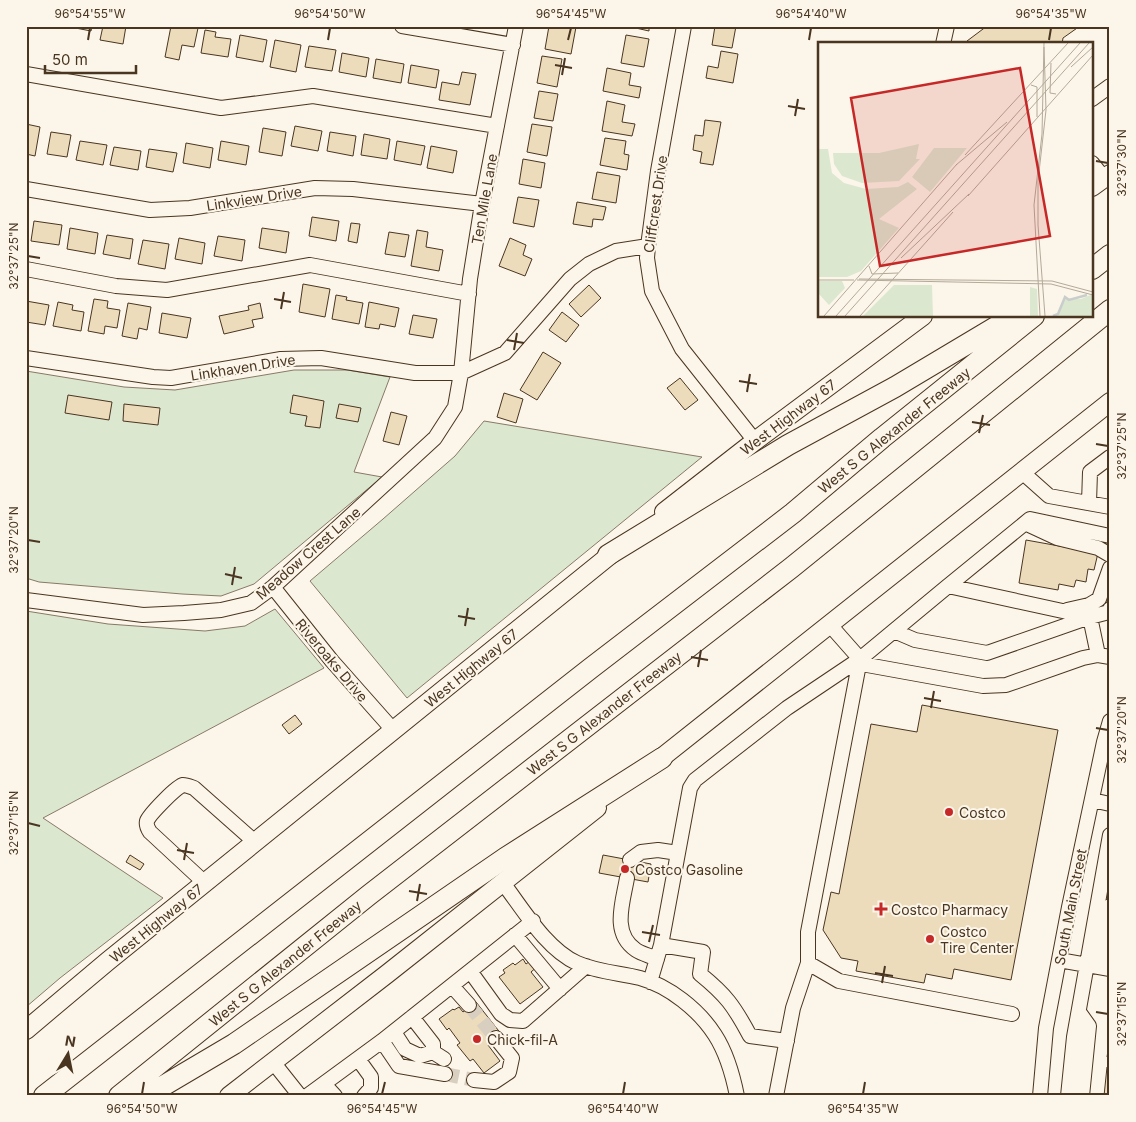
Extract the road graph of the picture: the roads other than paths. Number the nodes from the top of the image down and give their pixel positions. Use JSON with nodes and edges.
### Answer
{"nodes":[{"id":1,"x":402,"y":26,"type":"edge"},
{"id":2,"x":516,"y":26,"type":"edge"},
{"id":3,"x":684,"y":26,"type":"edge"},
{"id":4,"x":947,"y":26,"type":"edge"},
{"id":5,"x":943,"y":42,"type":"edge"},
{"id":6,"x":513,"y":45,"type":"junction"},
{"id":7,"x":26,"y":74,"type":"edge"},
{"id":8,"x":1110,"y":86,"type":"edge"},
{"id":9,"x":1094,"y":98,"type":"edge"},
{"id":10,"x":497,"y":126,"type":"junction"},
{"id":11,"x":1094,"y":166,"type":"edge"},
{"id":12,"x":1102,"y":180,"type":"edge"},
{"id":13,"x":26,"y":189,"type":"edge"},
{"id":14,"x":482,"y":204,"type":"junction"},
{"id":15,"x":648,"y":246,"type":"junction"},
{"id":16,"x":26,"y":269,"type":"edge"},
{"id":17,"x":469,"y":294,"type":"junction"},
{"id":18,"x":1110,"y":310,"type":"edge"},
{"id":19,"x":919,"y":318,"type":"edge"},
{"id":20,"x":1011,"y":318,"type":"edge"},
{"id":21,"x":1032,"y":318,"type":"edge"},
{"id":22,"x":26,"y":358,"type":"edge"},
{"id":23,"x":461,"y":373,"type":"junction"},
{"id":24,"x":1110,"y":402,"type":"edge"},
{"id":25,"x":754,"y":442,"type":"junction"},
{"id":26,"x":1110,"y":457,"type":"edge"},
{"id":27,"x":1022,"y":472,"type":"junction"},
{"id":28,"x":1089,"y":503,"type":"junction"},
{"id":29,"x":1110,"y":507,"type":"edge"},
{"id":30,"x":1025,"y":523,"type":"junction"},
{"id":31,"x":1110,"y":536,"type":"edge"},
{"id":32,"x":608,"y":555,"type":"junction"},
{"id":33,"x":1110,"y":555,"type":"edge"},
{"id":34,"x":1110,"y":568,"type":"edge"},
{"id":35,"x":948,"y":586,"type":"junction"},
{"id":36,"x":273,"y":587,"type":"junction"},
{"id":37,"x":26,"y":600,"type":"edge"},
{"id":38,"x":1110,"y":609,"type":"edge"},
{"id":39,"x":1064,"y":611,"type":"junction"},
{"id":40,"x":1090,"y":617,"type":"junction"},
{"id":41,"x":830,"y":625,"type":"junction"},
{"id":42,"x":894,"y":631,"type":"junction"},
{"id":43,"x":1104,"y":656,"type":"edge"},
{"id":44,"x":860,"y":660,"type":"junction"},
{"id":45,"x":1110,"y":721,"type":"edge"},
{"id":46,"x":394,"y":731,"type":"junction"},
{"id":47,"x":662,"y":758,"type":"junction"},
{"id":48,"x":1092,"y":800,"type":"junction"},
{"id":49,"x":1110,"y":804,"type":"edge"},
{"id":50,"x":1110,"y":835,"type":"edge"},
{"id":51,"x":255,"y":842,"type":"junction"},
{"id":52,"x":678,"y":853,"type":"junction"},
{"id":53,"x":630,"y":860,"type":"dead end"},
{"id":54,"x":627,"y":878,"type":"dead end"},
{"id":55,"x":205,"y":883,"type":"junction"},
{"id":56,"x":503,"y":883,"type":"junction"},
{"id":57,"x":1105,"y":896,"type":"edge"},
{"id":58,"x":1110,"y":906,"type":"edge"},
{"id":59,"x":533,"y":921,"type":"junction"},
{"id":60,"x":515,"y":935,"type":"junction"},
{"id":61,"x":661,"y":945,"type":"junction"},
{"id":62,"x":658,"y":960,"type":"junction"},
{"id":63,"x":1059,"y":960,"type":"junction"},
{"id":64,"x":808,"y":963,"type":"junction"},
{"id":65,"x":586,"y":966,"type":"junction"},
{"id":66,"x":1099,"y":967,"type":"edge"},
{"id":67,"x":470,"y":971,"type":"junction"},
{"id":68,"x":650,"y":982,"type":"junction"},
{"id":69,"x":452,"y":986,"type":"junction"},
{"id":70,"x":560,"y":989,"type":"junction"},
{"id":71,"x":469,"y":1005,"type":"tunnel mouth"},
{"id":72,"x":1079,"y":1012,"type":"junction"},
{"id":73,"x":1012,"y":1014,"type":"dead end"},
{"id":74,"x":412,"y":1017,"type":"junction"},
{"id":75,"x":26,"y":1030,"type":"edge"},
{"id":76,"x":394,"y":1032,"type":"junction"},
{"id":77,"x":496,"y":1038,"type":"tunnel mouth"},
{"id":78,"x":382,"y":1041,"type":"junction"},
{"id":79,"x":787,"y":1041,"type":"junction"},
{"id":80,"x":358,"y":1059,"type":"junction"},
{"id":81,"x":273,"y":1062,"type":"junction"},
{"id":82,"x":445,"y":1074,"type":"tunnel mouth"},
{"id":83,"x":474,"y":1080,"type":"tunnel mouth"},
{"id":84,"x":324,"y":1084,"type":"junction"},
{"id":85,"x":293,"y":1093,"type":"edge"},
{"id":86,"x":44,"y":1096,"type":"edge"},
{"id":87,"x":119,"y":1096,"type":"edge"},
{"id":88,"x":146,"y":1096,"type":"edge"},
{"id":89,"x":229,"y":1096,"type":"edge"},
{"id":90,"x":307,"y":1096,"type":"edge"},
{"id":91,"x":335,"y":1096,"type":"edge"},
{"id":92,"x":364,"y":1096,"type":"edge"},
{"id":93,"x":737,"y":1096,"type":"edge"},
{"id":94,"x":776,"y":1096,"type":"edge"},
{"id":95,"x":1040,"y":1096,"type":"edge"},
{"id":96,"x":1068,"y":1096,"type":"edge"},
{"id":97,"x":1082,"y":1096,"type":"edge"}],
"edges":[{"from":1,"to":6,"type":"street"},
{"from":2,"to":6,"type":"street","name":"Ten Mile Lane"},
{"from":3,"to":15,"type":"street","name":"Cliffcrest Drive"},
{"from":4,"to":5,"type":"street"},
{"from":6,"to":10,"type":"street","name":"Ten Mile Lane"},
{"from":7,"to":10,"type":"street"},
{"from":8,"to":9,"type":"street"},
{"from":10,"to":14,"type":"street","name":"Ten Mile Lane"},
{"from":11,"to":12,"type":"street"},
{"from":13,"to":14,"type":"street","name":"Linkview Drive"},
{"from":14,"to":17,"type":"street","name":"Ten Mile Lane"},
{"from":15,"to":23,"type":"street"},
{"from":15,"to":25,"type":"street","name":"Cliffcrest Drive"},
{"from":16,"to":17,"type":"street"},
{"from":17,"to":23,"type":"street","name":"Ten Mile Lane"},
{"from":18,"to":87,"type":"highway","name":"West S G Alexander Freeway"},
{"from":19,"to":25,"type":"main road","name":"West Highway 67"},
{"from":20,"to":32,"type":"highway"},
{"from":21,"to":86,"type":"highway","name":"West S G Alexander Freeway"},
{"from":22,"to":23,"type":"street","name":"Linkhaven Drive"},
{"from":23,"to":36,"type":"street","name":"Meadow Crest Lane"},
{"from":24,"to":27,"type":"main road"},
{"from":25,"to":32,"type":"main road","name":"West Highway 67"},
{"from":26,"to":28,"type":"street"},
{"from":27,"to":28,"type":"street"},
{"from":27,"to":41,"type":"main road"},
{"from":28,"to":29,"type":"street"},
{"from":30,"to":31,"type":"street"},
{"from":30,"to":33,"type":"street"},
{"from":30,"to":35,"type":"street"},
{"from":32,"to":46,"type":"main road","name":"West Highway 67"},
{"from":34,"to":39,"type":"street"},
{"from":35,"to":39,"type":"street"},
{"from":35,"to":42,"type":"street"},
{"from":36,"to":37,"type":"street","name":"Meadow Crest Lane"},
{"from":36,"to":46,"type":"street","name":"Riveroaks Drive"},
{"from":38,"to":40,"type":"street"},
{"from":39,"to":40,"type":"street"},
{"from":40,"to":42,"type":"street"},
{"from":40,"to":43,"type":"street"},
{"from":41,"to":44,"type":"street"},
{"from":41,"to":47,"type":"main road"},
{"from":42,"to":44,"type":"street"},
{"from":43,"to":44,"type":"street"},
{"from":44,"to":52,"type":"street"},
{"from":44,"to":64,"type":"street"},
{"from":45,"to":48,"type":"street","name":"South Main Street"},
{"from":46,"to":51,"type":"main road","name":"West Highway 67"},
{"from":47,"to":56,"type":"main road"},
{"from":47,"to":88,"type":"highway"},
{"from":48,"to":49,"type":"street"},
{"from":48,"to":63,"type":"street","name":"South Main Street"},
{"from":50,"to":57,"type":"street","name":"South Main Street"},
{"from":51,"to":55,"type":"main road","name":"West Highway 67"},
{"from":51,"to":55,"type":"street"},
{"from":52,"to":53,"type":"street"},
{"from":52,"to":61,"type":"street"},
{"from":54,"to":62,"type":"street"},
{"from":55,"to":75,"type":"main road","name":"West Highway 67"},
{"from":56,"to":59,"type":"street"},
{"from":56,"to":81,"type":"main road"},
{"from":57,"to":66,"type":"street","name":"South Main Street"},
{"from":58,"to":66,"type":"street"},
{"from":59,"to":60,"type":"street"},
{"from":59,"to":65,"type":"street"},
{"from":60,"to":67,"type":"street"},
{"from":60,"to":70,"type":"street"},
{"from":61,"to":62,"type":"street"},
{"from":61,"to":79,"type":"street"},
{"from":62,"to":68,"type":"street"},
{"from":63,"to":66,"type":"street"},
{"from":63,"to":95,"type":"street","name":"South Main Street"},
{"from":64,"to":73,"type":"street"},
{"from":64,"to":79,"type":"street"},
{"from":65,"to":68,"type":"street"},
{"from":65,"to":70,"type":"street"},
{"from":66,"to":72,"type":"street","name":"South Main Street"},
{"from":67,"to":69,"type":"street"},
{"from":67,"to":70,"type":"street"},
{"from":68,"to":93,"type":"street"},
{"from":69,"to":71,"type":"street"},
{"from":69,"to":74,"type":"street"},
{"from":72,"to":96,"type":"street","name":"South Main Street"},
{"from":72,"to":97,"type":"street"},
{"from":74,"to":76,"type":"street"},
{"from":74,"to":76,"type":"street"},
{"from":76,"to":78,"type":"street"},
{"from":77,"to":83,"type":"street"},
{"from":78,"to":80,"type":"street"},
{"from":78,"to":82,"type":"street"},
{"from":79,"to":94,"type":"street"},
{"from":80,"to":84,"type":"street"},
{"from":80,"to":92,"type":"street"},
{"from":81,"to":85,"type":"street"},
{"from":81,"to":89,"type":"main road"},
{"from":84,"to":90,"type":"street"},
{"from":84,"to":91,"type":"street"}]}
